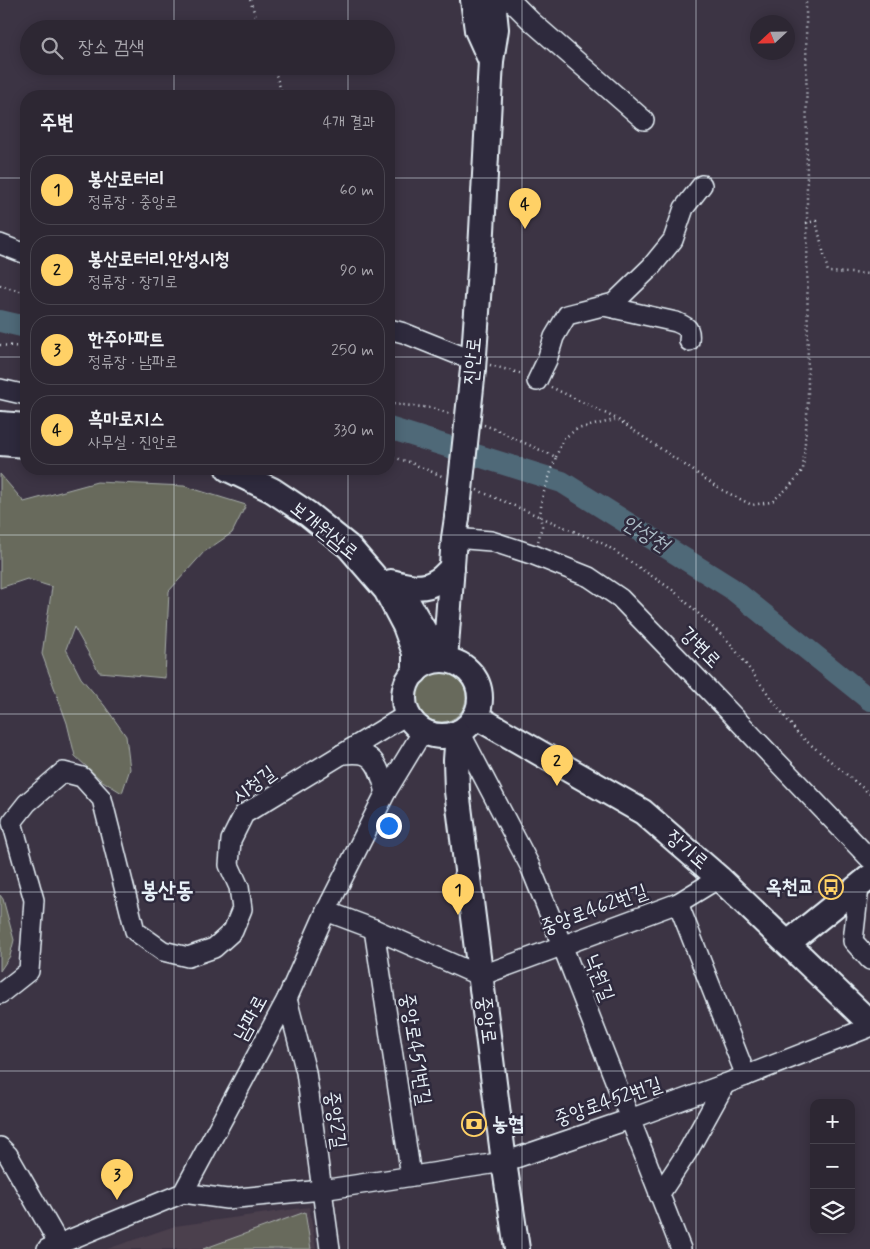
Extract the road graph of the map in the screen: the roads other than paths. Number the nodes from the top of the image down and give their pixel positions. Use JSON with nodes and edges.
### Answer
{"nodes":[{"id":1,"x":474,"y":0,"type":"edge"},
{"id":2,"x":492,"y":0,"type":"edge"},
{"id":3,"x":510,"y":0,"type":"edge"},
{"id":4,"x":491,"y":61,"type":"junction"},
{"id":5,"x":644,"y":120,"type":"dead end"},
{"id":6,"x":702,"y":185,"type":"dead end"},
{"id":7,"x":0,"y":244,"type":"edge"},
{"id":8,"x":20,"y":252,"type":"edge"},
{"id":9,"x":604,"y":306,"type":"junction"},
{"id":10,"x":395,"y":331,"type":"edge"},
{"id":11,"x":689,"y":341,"type":"dead end"},
{"id":12,"x":473,"y":365,"type":"junction"},
{"id":13,"x":537,"y":381,"type":"road end"},
{"id":14,"x":0,"y":389,"type":"edge"},
{"id":15,"x":20,"y":394,"type":"edge"},
{"id":16,"x":20,"y":430,"type":"edge"},
{"id":17,"x":7,"y":438,"type":"edge"},
{"id":18,"x":241,"y":475,"type":"edge"},
{"id":19,"x":274,"y":475,"type":"edge"},
{"id":20,"x":455,"y":528,"type":"junction"},
{"id":21,"x":452,"y":568,"type":"junction"},
{"id":22,"x":391,"y":582,"type":"junction"},
{"id":23,"x":443,"y":660,"type":"junction"},
{"id":24,"x":415,"y":672,"type":"junction"},
{"id":25,"x":408,"y":714,"type":"junction"},
{"id":26,"x":465,"y":727,"type":"junction"},
{"id":27,"x":427,"y":732,"type":"junction"},
{"id":28,"x":342,"y":754,"type":"junction"},
{"id":29,"x":457,"y":791,"type":"junction"},
{"id":30,"x":386,"y":792,"type":"junction"},
{"id":31,"x":870,"y":859,"type":"edge"},
{"id":32,"x":719,"y":878,"type":"junction"},
{"id":33,"x":864,"y":882,"type":"edge"},
{"id":34,"x":678,"y":903,"type":"junction"},
{"id":35,"x":870,"y":910,"type":"edge"},
{"id":36,"x":326,"y":911,"type":"junction"},
{"id":37,"x":374,"y":929,"type":"junction"},
{"id":38,"x":788,"y":943,"type":"junction"},
{"id":39,"x":562,"y":945,"type":"junction"},
{"id":40,"x":870,"y":960,"type":"edge"},
{"id":41,"x":480,"y":976,"type":"junction"},
{"id":42,"x":0,"y":994,"type":"edge"},
{"id":43,"x":287,"y":998,"type":"junction"},
{"id":44,"x":870,"y":1023,"type":"edge"},
{"id":45,"x":870,"y":1027,"type":"edge"},
{"id":46,"x":746,"y":1076,"type":"junction"},
{"id":47,"x":726,"y":1084,"type":"junction"},
{"id":48,"x":630,"y":1119,"type":"junction"},
{"id":49,"x":0,"y":1147,"type":"edge"},
{"id":50,"x":504,"y":1162,"type":"junction"},
{"id":51,"x":412,"y":1176,"type":"junction"},
{"id":52,"x":322,"y":1190,"type":"junction"},
{"id":53,"x":184,"y":1193,"type":"junction"},
{"id":54,"x":659,"y":1195,"type":"junction"},
{"id":55,"x":53,"y":1247,"type":"edge"},
{"id":56,"x":330,"y":1249,"type":"edge"},
{"id":57,"x":517,"y":1249,"type":"edge"},
{"id":58,"x":680,"y":1249,"type":"edge"}],
"edges":[{"from":1,"to":4,"type":"main road","name":"진안로"},
{"from":2,"to":4,"type":"main road","name":"진안로"},
{"from":3,"to":5,"type":"street"},
{"from":4,"to":12,"type":"main road","name":"진안로"},
{"from":6,"to":9,"type":"street"},
{"from":7,"to":8,"type":"street"},
{"from":9,"to":11,"type":"street"},
{"from":9,"to":13,"type":"street"},
{"from":10,"to":12,"type":"street"},
{"from":12,"to":20,"type":"main road","name":"진안로","bridge":true},
{"from":14,"to":15,"type":"street"},
{"from":16,"to":17,"type":"main road"},
{"from":18,"to":24,"type":"main road","name":"보개원삼로"},
{"from":19,"to":22,"type":"main road","name":"보개원삼로"},
{"from":20,"to":21,"type":"main road","name":"진안로"},
{"from":20,"to":31,"type":"street","name":"강변로"},
{"from":21,"to":22,"type":"main road"},
{"from":21,"to":23,"type":"main road","name":"진안로"},
{"from":22,"to":23,"type":"main road","name":"보개원삼로"},
{"from":23,"to":24,"type":"main road"},
{"from":23,"to":26,"type":"main road"},
{"from":24,"to":25,"type":"main road"},
{"from":25,"to":27,"type":"main road"},
{"from":25,"to":28,"type":"street","name":"시청길"},
{"from":26,"to":27,"type":"main road"},
{"from":26,"to":29,"type":"main road","name":"중앙로"},
{"from":26,"to":32,"type":"main road","name":"장기로"},
{"from":26,"to":39,"type":"street","name":"낙원길"},
{"from":27,"to":29,"type":"main road","name":"중앙로"},
{"from":27,"to":30,"type":"street","name":"남파로"},
{"from":28,"to":30,"type":"street"},
{"from":28,"to":42,"type":"street","name":"시청길"},
{"from":29,"to":41,"type":"main road","name":"중앙로"},
{"from":30,"to":36,"type":"street","name":"남파로"},
{"from":32,"to":34,"type":"street","name":"중앙로462번길"},
{"from":32,"to":38,"type":"main road","name":"장기로"},
{"from":33,"to":35,"type":"street"},
{"from":33,"to":38,"type":"main road"},
{"from":33,"to":40,"type":"street"},
{"from":34,"to":39,"type":"street","name":"중앙로462번길"},
{"from":34,"to":46,"type":"street"},
{"from":36,"to":37,"type":"street"},
{"from":36,"to":43,"type":"street","name":"남파로"},
{"from":37,"to":41,"type":"street"},
{"from":37,"to":51,"type":"street","name":"중앙로451번길"},
{"from":38,"to":44,"type":"main road","name":"장기로"},
{"from":39,"to":41,"type":"street","name":"중앙로462번길"},
{"from":39,"to":48,"type":"street","name":"낙원길"},
{"from":41,"to":50,"type":"main road","name":"중앙로"},
{"from":43,"to":52,"type":"street","name":"중앙2길"},
{"from":43,"to":53,"type":"street","name":"남파로"},
{"from":45,"to":46,"type":"street","name":"중앙로452번길"},
{"from":46,"to":47,"type":"street","name":"중앙로452번길"},
{"from":47,"to":48,"type":"street","name":"중앙로452번길"},
{"from":47,"to":54,"type":"street"},
{"from":48,"to":50,"type":"street","name":"중앙로452번길"},
{"from":48,"to":54,"type":"street","name":"낙원길"},
{"from":49,"to":55,"type":"street"},
{"from":50,"to":51,"type":"street"},
{"from":50,"to":57,"type":"main road","name":"중앙로"},
{"from":51,"to":52,"type":"street"},
{"from":52,"to":53,"type":"street"},
{"from":52,"to":56,"type":"street","name":"중앙2길"},
{"from":53,"to":55,"type":"street"},
{"from":54,"to":58,"type":"street","name":"낙원길"}]}
